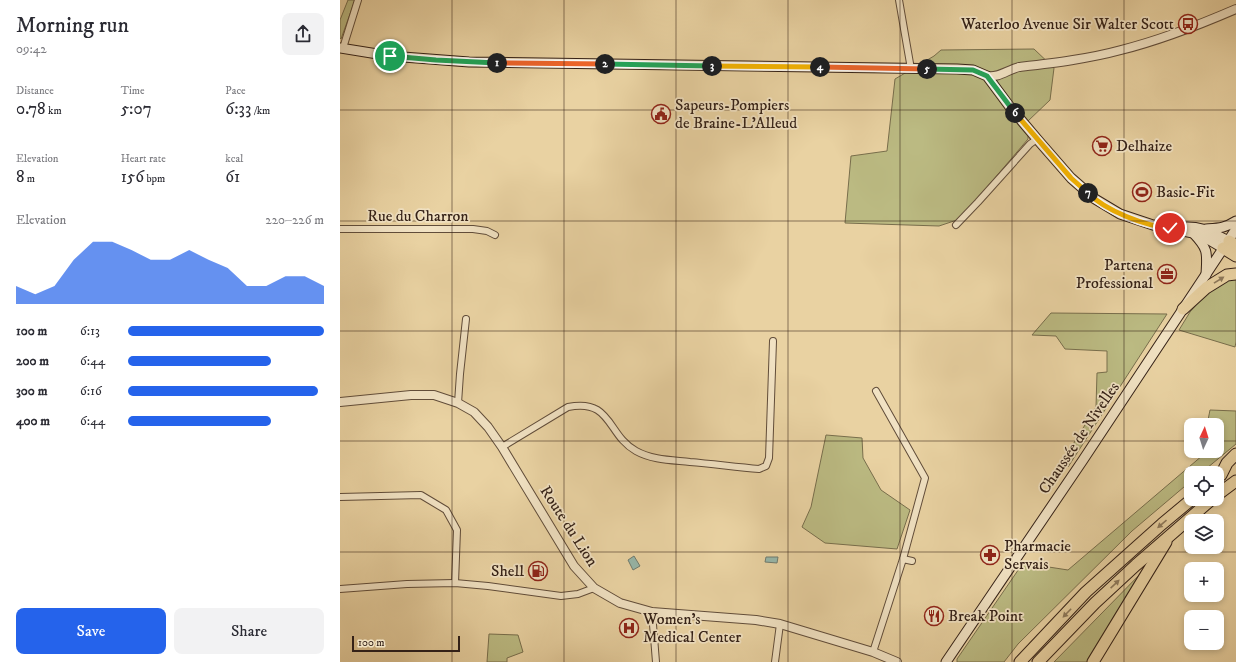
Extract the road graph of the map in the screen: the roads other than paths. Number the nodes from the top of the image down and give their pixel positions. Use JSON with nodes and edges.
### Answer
{"nodes":[{"id":1,"x":358,"y":0,"type":"edge"},
{"id":2,"x":900,"y":0,"type":"edge"},
{"id":3,"x":1236,"y":9,"type":"edge"},
{"id":4,"x":341,"y":48,"type":"edge"},
{"id":5,"x":911,"y":69,"type":"junction"},
{"id":6,"x":987,"y":76,"type":"junction"},
{"id":7,"x":1037,"y":139,"type":"junction"},
{"id":8,"x":1236,"y":221,"type":"edge"},
{"id":9,"x":956,"y":225,"type":"dead end"},
{"id":10,"x":1170,"y":228,"type":"junction"},
{"id":11,"x":340,"y":229,"type":"edge"},
{"id":12,"x":1206,"y":229,"type":"junction"},
{"id":13,"x":1236,"y":229,"type":"edge"},
{"id":14,"x":1193,"y":233,"type":"junction"},
{"id":15,"x":496,"y":235,"type":"dead end"},
{"id":16,"x":1229,"y":244,"type":"edge"},
{"id":17,"x":1236,"y":256,"type":"edge"},
{"id":18,"x":1236,"y":274,"type":"edge"},
{"id":19,"x":1206,"y":275,"type":"junction"},
{"id":20,"x":1183,"y":309,"type":"junction"},
{"id":21,"x":466,"y":319,"type":"dead end"},
{"id":22,"x":773,"y":341,"type":"dead end"},
{"id":23,"x":876,"y":391,"type":"dead end"},
{"id":24,"x":340,"y":402,"type":"edge"},
{"id":25,"x":458,"y":403,"type":"junction"},
{"id":26,"x":502,"y":447,"type":"junction"},
{"id":27,"x":1236,"y":454,"type":"edge"},
{"id":28,"x":1236,"y":464,"type":"edge"},
{"id":29,"x":1224,"y":466,"type":"edge"},
{"id":30,"x":1224,"y":472,"type":"edge"},
{"id":31,"x":1236,"y":481,"type":"edge"},
{"id":32,"x":1224,"y":490,"type":"edge"},
{"id":33,"x":340,"y":497,"type":"edge"},
{"id":34,"x":1184,"y":506,"type":"edge"},
{"id":35,"x":1204,"y":506,"type":"edge"},
{"id":36,"x":1170,"y":534,"type":"junction"},
{"id":37,"x":903,"y":559,"type":"junction"},
{"id":38,"x":912,"y":561,"type":"dead end"},
{"id":39,"x":456,"y":583,"type":"junction"},
{"id":40,"x":594,"y":588,"type":"junction"},
{"id":41,"x":340,"y":589,"type":"edge"},
{"id":42,"x":652,"y":612,"type":"junction"},
{"id":43,"x":780,"y":624,"type":"junction"},
{"id":44,"x":873,"y":652,"type":"junction"},
{"id":45,"x":947,"y":661,"type":"edge"},
{"id":46,"x":656,"y":662,"type":"edge"},
{"id":47,"x":775,"y":662,"type":"edge"},
{"id":48,"x":897,"y":662,"type":"edge"},
{"id":49,"x":1020,"y":662,"type":"edge"},
{"id":50,"x":1038,"y":662,"type":"edge"},
{"id":51,"x":1093,"y":662,"type":"edge"}],
"edges":[{"from":1,"to":4,"type":"street"},
{"from":2,"to":5,"type":"street"},
{"from":3,"to":6,"type":"street"},
{"from":4,"to":5,"type":"main road"},
{"from":5,"to":6,"type":"main road"},
{"from":6,"to":7,"type":"main road"},
{"from":7,"to":9,"type":"street"},
{"from":7,"to":10,"type":"main road"},
{"from":8,"to":12,"type":"main road"},
{"from":10,"to":12,"type":"main road"},
{"from":10,"to":14,"type":"main road"},
{"from":11,"to":15,"type":"street","name":"Rue du Charron"},
{"from":12,"to":16,"type":"main road"},
{"from":13,"to":16,"type":"main road","name":"Chaussée de Nivelles"},
{"from":14,"to":16,"type":"main road"},
{"from":14,"to":19,"type":"main road"},
{"from":16,"to":17,"type":"highway"},
{"from":16,"to":19,"type":"main road","name":"Chaussée de Nivelles"},
{"from":20,"to":18,"type":"highway","one_way":true},
{"from":19,"to":20,"type":"main road","name":"Chaussée de Nivelles"},
{"from":20,"to":45,"type":"main road","name":"Chaussée de Nivelles"},
{"from":21,"to":25,"type":"street"},
{"from":22,"to":26,"type":"street"},
{"from":23,"to":37,"type":"street"},
{"from":24,"to":25,"type":"street","name":"Route du Lion"},
{"from":25,"to":26,"type":"street","name":"Route du Lion"},
{"from":26,"to":40,"type":"street","name":"Route du Lion"},
{"from":27,"to":29,"type":"highway"},
{"from":28,"to":30,"type":"highway"},
{"from":31,"to":32,"type":"highway"},
{"from":33,"to":39,"type":"street"},
{"from":34,"to":49,"type":"highway","one_way":true},
{"from":35,"to":36,"type":"highway"},
{"from":50,"to":36,"type":"highway","one_way":true},
{"from":36,"to":51,"type":"highway"},
{"from":37,"to":38,"type":"street"},
{"from":37,"to":44,"type":"street"},
{"from":39,"to":40,"type":"street"},
{"from":39,"to":41,"type":"street"},
{"from":40,"to":42,"type":"street","name":"Route du Lion"},
{"from":42,"to":43,"type":"street","name":"Route du Lion"},
{"from":42,"to":46,"type":"street"},
{"from":43,"to":44,"type":"street","name":"Route du Lion"},
{"from":43,"to":47,"type":"street"},
{"from":44,"to":48,"type":"street","name":"Route du Lion"}]}
